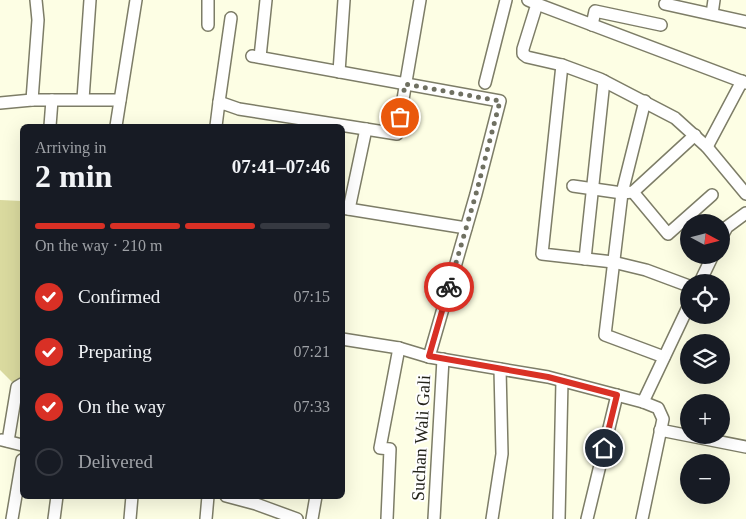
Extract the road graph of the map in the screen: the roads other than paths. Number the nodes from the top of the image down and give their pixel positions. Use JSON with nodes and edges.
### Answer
{"nodes":[{"id":1,"x":36,"y":0,"type":"edge"},
{"id":2,"x":90,"y":0,"type":"edge"},
{"id":3,"x":136,"y":0,"type":"edge"},
{"id":4,"x":208,"y":0,"type":"edge"},
{"id":5,"x":266,"y":0,"type":"edge"},
{"id":6,"x":344,"y":0,"type":"edge"},
{"id":7,"x":420,"y":0,"type":"edge"},
{"id":8,"x":506,"y":0,"type":"edge"},
{"id":9,"x":714,"y":0,"type":"edge"},
{"id":10,"x":533,"y":2,"type":"edge"},
{"id":11,"x":666,"y":2,"type":"edge"},
{"id":12,"x":712,"y":14,"type":"junction"},
{"id":13,"x":231,"y":18,"type":"dead end"},
{"id":14,"x":746,"y":22,"type":"edge"},
{"id":15,"x":208,"y":25,"type":"dead end"},
{"id":16,"x":592,"y":25,"type":"junction"},
{"id":17,"x":562,"y":65,"type":"junction"},
{"id":18,"x":339,"y":72,"type":"junction"},
{"id":19,"x":604,"y":81,"type":"junction"},
{"id":20,"x":485,"y":82,"type":"dead end"},
{"id":21,"x":744,"y":82,"type":"edge"},
{"id":22,"x":405,"y":84,"type":"junction"},
{"id":23,"x":83,"y":99,"type":"junction"},
{"id":24,"x":32,"y":100,"type":"junction"},
{"id":25,"x":52,"y":100,"type":"junction"},
{"id":26,"x":120,"y":100,"type":"junction"},
{"id":27,"x":645,"y":101,"type":"junction"},
{"id":28,"x":219,"y":102,"type":"junction"},
{"id":29,"x":0,"y":103,"type":"edge"},
{"id":30,"x":50,"y":124,"type":"edge"},
{"id":31,"x":116,"y":124,"type":"edge"},
{"id":32,"x":216,"y":124,"type":"edge"},
{"id":33,"x":334,"y":124,"type":"edge"},
{"id":34,"x":345,"y":126,"type":"edge"},
{"id":35,"x":366,"y":129,"type":"junction"},
{"id":36,"x":695,"y":135,"type":"junction"},
{"id":37,"x":707,"y":148,"type":"junction"},
{"id":38,"x":573,"y":186,"type":"dead end"},
{"id":39,"x":593,"y":189,"type":"junction"},
{"id":40,"x":628,"y":192,"type":"junction"},
{"id":41,"x":746,"y":193,"type":"edge"},
{"id":42,"x":712,"y":195,"type":"dead end"},
{"id":43,"x":346,"y":208,"type":"edge"},
{"id":44,"x":746,"y":213,"type":"edge"},
{"id":45,"x":730,"y":225,"type":"edge"},
{"id":46,"x":466,"y":228,"type":"junction"},
{"id":47,"x":585,"y":259,"type":"junction"},
{"id":48,"x":614,"y":262,"type":"junction"},
{"id":49,"x":680,"y":283,"type":"edge"},
{"id":50,"x":680,"y":324,"type":"edge"},
{"id":51,"x":345,"y":342,"type":"edge"},
{"id":52,"x":399,"y":348,"type":"junction"},
{"id":53,"x":429,"y":356,"type":"junction"},
{"id":54,"x":664,"y":357,"type":"junction"},
{"id":55,"x":443,"y":359,"type":"junction"},
{"id":56,"x":500,"y":369,"type":"junction"},
{"id":57,"x":562,"y":381,"type":"junction"},
{"id":58,"x":20,"y":385,"type":"edge"},
{"id":59,"x":617,"y":395,"type":"junction"},
{"id":60,"x":643,"y":402,"type":"junction"},
{"id":61,"x":660,"y":430,"type":"junction"},
{"id":62,"x":4,"y":440,"type":"edge"},
{"id":63,"x":20,"y":444,"type":"edge"},
{"id":64,"x":746,"y":447,"type":"edge"},
{"id":65,"x":20,"y":472,"type":"edge"},
{"id":66,"x":57,"y":499,"type":"edge"},
{"id":67,"x":132,"y":499,"type":"edge"},
{"id":68,"x":208,"y":499,"type":"edge"},
{"id":69,"x":247,"y":499,"type":"edge"},
{"id":70,"x":315,"y":499,"type":"edge"},
{"id":71,"x":261,"y":501,"type":"edge"},
{"id":72,"x":277,"y":515,"type":"edge"},
{"id":73,"x":12,"y":519,"type":"edge"},
{"id":74,"x":54,"y":519,"type":"edge"},
{"id":75,"x":130,"y":519,"type":"edge"},
{"id":76,"x":206,"y":519,"type":"edge"},
{"id":77,"x":297,"y":519,"type":"edge"},
{"id":78,"x":312,"y":519,"type":"edge"},
{"id":79,"x":387,"y":519,"type":"edge"},
{"id":80,"x":434,"y":519,"type":"edge"},
{"id":81,"x":492,"y":519,"type":"edge"},
{"id":82,"x":559,"y":519,"type":"edge"},
{"id":83,"x":587,"y":519,"type":"edge"},
{"id":84,"x":642,"y":519,"type":"edge"}],
"edges":[{"from":1,"to":24,"type":"street"},
{"from":2,"to":23,"type":"street"},
{"from":3,"to":26,"type":"street"},
{"from":4,"to":15,"type":"street"},
{"from":5,"to":18,"type":"street"},
{"from":6,"to":18,"type":"street"},
{"from":7,"to":22,"type":"street"},
{"from":8,"to":20,"type":"street"},
{"from":9,"to":12,"type":"street"},
{"from":10,"to":16,"type":"street"},
{"from":10,"to":17,"type":"street"},
{"from":11,"to":12,"type":"street"},
{"from":11,"to":16,"type":"street"},
{"from":12,"to":14,"type":"street"},
{"from":13,"to":28,"type":"street"},
{"from":16,"to":21,"type":"street"},
{"from":17,"to":19,"type":"street"},
{"from":17,"to":47,"type":"street"},
{"from":18,"to":22,"type":"street"},
{"from":19,"to":27,"type":"street"},
{"from":19,"to":39,"type":"street"},
{"from":21,"to":37,"type":"street"},
{"from":22,"to":35,"type":"street"},
{"from":22,"to":46,"type":"street"},
{"from":23,"to":25,"type":"street"},
{"from":23,"to":26,"type":"street"},
{"from":24,"to":25,"type":"street"},
{"from":24,"to":29,"type":"street"},
{"from":25,"to":30,"type":"street"},
{"from":26,"to":31,"type":"street"},
{"from":27,"to":36,"type":"street"},
{"from":27,"to":40,"type":"street"},
{"from":28,"to":32,"type":"street"},
{"from":28,"to":33,"type":"street"},
{"from":34,"to":35,"type":"street"},
{"from":35,"to":43,"type":"street"},
{"from":36,"to":37,"type":"street"},
{"from":36,"to":40,"type":"street"},
{"from":37,"to":41,"type":"street"},
{"from":38,"to":39,"type":"street"},
{"from":39,"to":40,"type":"street"},
{"from":39,"to":47,"type":"street"},
{"from":40,"to":42,"type":"street"},
{"from":40,"to":48,"type":"street"},
{"from":43,"to":46,"type":"street"},
{"from":44,"to":45,"type":"street"},
{"from":46,"to":53,"type":"street"},
{"from":47,"to":48,"type":"street"},
{"from":48,"to":49,"type":"street"},
{"from":48,"to":54,"type":"street"},
{"from":50,"to":54,"type":"street"},
{"from":51,"to":52,"type":"street"},
{"from":52,"to":53,"type":"street"},
{"from":52,"to":79,"type":"street"},
{"from":53,"to":55,"type":"street"},
{"from":54,"to":60,"type":"street"},
{"from":55,"to":56,"type":"street"},
{"from":55,"to":80,"type":"street","name":"Suchan Wali Gali"},
{"from":56,"to":57,"type":"street"},
{"from":56,"to":81,"type":"street"},
{"from":57,"to":59,"type":"street"},
{"from":57,"to":82,"type":"street"},
{"from":58,"to":62,"type":"street"},
{"from":59,"to":60,"type":"street"},
{"from":59,"to":83,"type":"street"},
{"from":60,"to":61,"type":"street"},
{"from":61,"to":64,"type":"street"},
{"from":61,"to":84,"type":"street"},
{"from":62,"to":63,"type":"street"},
{"from":65,"to":73,"type":"street"},
{"from":66,"to":74,"type":"street"},
{"from":67,"to":75,"type":"street"},
{"from":68,"to":76,"type":"street"},
{"from":69,"to":71,"type":"street"},
{"from":70,"to":78,"type":"street"},
{"from":71,"to":72,"type":"street"},
{"from":72,"to":77,"type":"street"}]}
